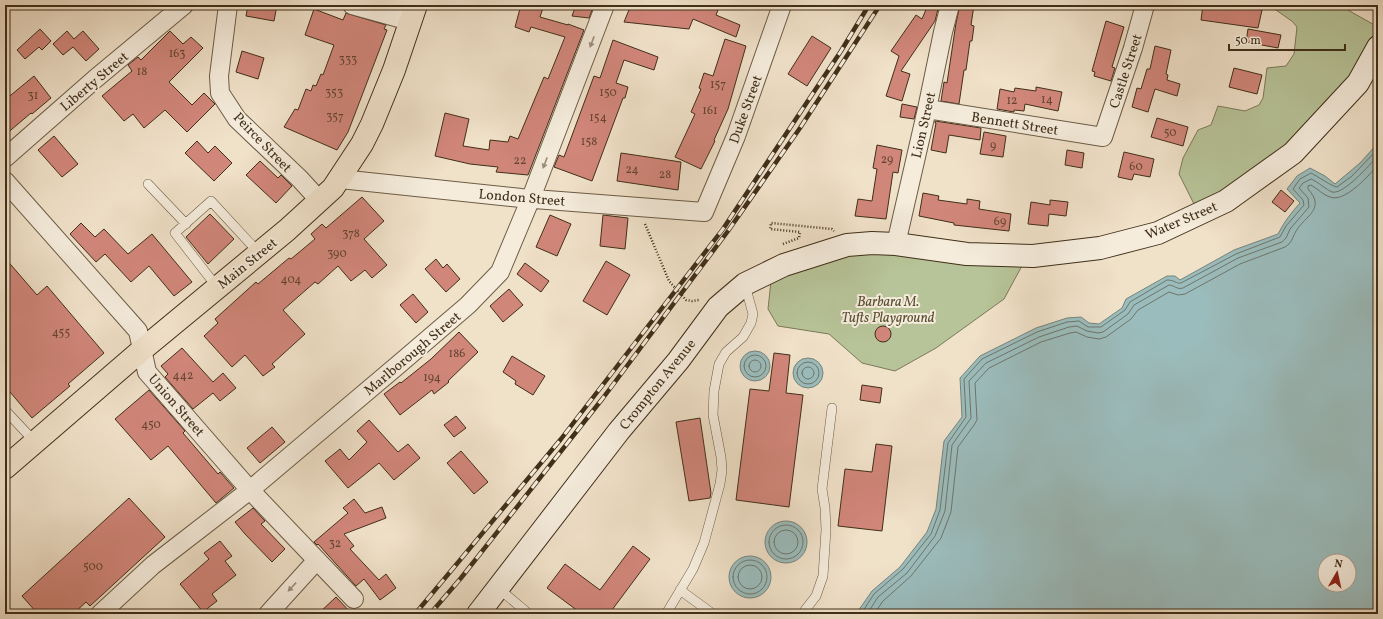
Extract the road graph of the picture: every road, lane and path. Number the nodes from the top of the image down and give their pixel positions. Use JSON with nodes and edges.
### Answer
{"nodes":[{"id":1,"x":184,"y":5,"type":"edge"},
{"id":2,"x":228,"y":5,"type":"edge"},
{"id":3,"x":352,"y":5,"type":"edge"},
{"id":4,"x":605,"y":5,"type":"edge"},
{"id":5,"x":782,"y":5,"type":"edge"},
{"id":6,"x":950,"y":5,"type":"edge"},
{"id":7,"x":1145,"y":5,"type":"edge"},
{"id":8,"x":413,"y":13,"type":"edge"},
{"id":9,"x":1378,"y":47,"type":"edge"},
{"id":10,"x":927,"y":109,"type":"junction"},
{"id":11,"x":1103,"y":137,"type":"joint"},
{"id":12,"x":5,"y":158,"type":"edge"},
{"id":13,"x":340,"y":179,"type":"junction"},
{"id":14,"x":5,"y":181,"type":"edge"},
{"id":15,"x":148,"y":184,"type":"dead end"},
{"id":16,"x":532,"y":198,"type":"junction"},
{"id":17,"x":320,"y":201,"type":"junction"},
{"id":18,"x":638,"y":207,"type":"junction"},
{"id":19,"x":704,"y":212,"type":"joint"},
{"id":20,"x":186,"y":224,"type":"junction"},
{"id":21,"x":896,"y":244,"type":"junction"},
{"id":22,"x":781,"y":245,"type":"dead end"},
{"id":23,"x":847,"y":245,"type":"junction"},
{"id":24,"x":259,"y":253,"type":"junction"},
{"id":25,"x":745,"y":284,"type":"junction"},
{"id":26,"x":218,"y":287,"type":"junction"},
{"id":27,"x":702,"y":299,"type":"dead end"},
{"id":28,"x":143,"y":349,"type":"junction"},
{"id":29,"x":832,"y":408,"type":"dead end"},
{"id":30,"x":5,"y":410,"type":"edge"},
{"id":31,"x":35,"y":442,"type":"junction"},
{"id":32,"x":5,"y":468,"type":"edge"},
{"id":33,"x":250,"y":490,"type":"junction"},
{"id":34,"x":317,"y":560,"type":"junction"},
{"id":35,"x":498,"y":588,"type":"junction"},
{"id":36,"x":680,"y":590,"type":"junction"},
{"id":37,"x":354,"y":599,"type":"dead end"},
{"id":38,"x":100,"y":614,"type":"edge"},
{"id":39,"x":268,"y":614,"type":"edge"},
{"id":40,"x":478,"y":614,"type":"edge"},
{"id":41,"x":529,"y":614,"type":"edge"},
{"id":42,"x":666,"y":614,"type":"edge"},
{"id":43,"x":713,"y":614,"type":"edge"},
{"id":44,"x":802,"y":614,"type":"edge"}],
"edges":[{"from":1,"to":12,"type":"street","name":"Liberty Street"},
{"from":2,"to":17,"type":"street","name":"Peirce Street"},
{"from":3,"to":8,"type":"street"},
{"from":4,"to":16,"type":"street","name":"Marlborough Street","one_way":true},
{"from":5,"to":19,"type":"street","name":"Duke Street"},
{"from":6,"to":10,"type":"street","name":"Lion Street"},
{"from":7,"to":11,"type":"street","name":"Castle Street"},
{"from":8,"to":13,"type":"main road","name":"Main Street"},
{"from":9,"to":21,"type":"street","name":"Water Street"},
{"from":10,"to":11,"type":"street","name":"Bennett Street"},
{"from":10,"to":21,"type":"street","name":"Lion Street"},
{"from":13,"to":16,"type":"street","name":"London Street"},
{"from":13,"to":17,"type":"main road","name":"Main Street"},
{"from":14,"to":28,"type":"street","name":"Union Street"},
{"from":15,"to":20,"type":"lane"},
{"from":16,"to":18,"type":"street","name":"London Street"},
{"from":16,"to":33,"type":"street","name":"Marlborough Street"},
{"from":17,"to":24,"type":"main road","name":"Main Street"},
{"from":18,"to":19,"type":"street","name":"London Street"},
{"from":18,"to":27,"type":"path"},
{"from":20,"to":24,"type":"lane"},
{"from":20,"to":26,"type":"lane"},
{"from":21,"to":23,"type":"street","name":"Crompton Avenue"},
{"from":22,"to":23,"type":"path"},
{"from":23,"to":25,"type":"street","name":"Crompton Avenue"},
{"from":24,"to":26,"type":"main road","name":"Main Street"},
{"from":25,"to":35,"type":"street","name":"Crompton Avenue"},
{"from":25,"to":36,"type":"lane"},
{"from":26,"to":28,"type":"main road","name":"Main Street"},
{"from":28,"to":31,"type":"main road","name":"Main Street"},
{"from":28,"to":33,"type":"street","name":"Union Street"},
{"from":29,"to":44,"type":"lane"},
{"from":30,"to":31,"type":"lane"},
{"from":31,"to":32,"type":"main road","name":"Main Street"},
{"from":33,"to":34,"type":"street","name":"Union Street"},
{"from":33,"to":38,"type":"street","name":"Marlborough Street"},
{"from":34,"to":37,"type":"street","name":"Union Street"},
{"from":34,"to":39,"type":"street","one_way":true},
{"from":35,"to":40,"type":"street","name":"Crompton Avenue"},
{"from":35,"to":41,"type":"lane"},
{"from":36,"to":42,"type":"lane"},
{"from":36,"to":43,"type":"lane"}]}
